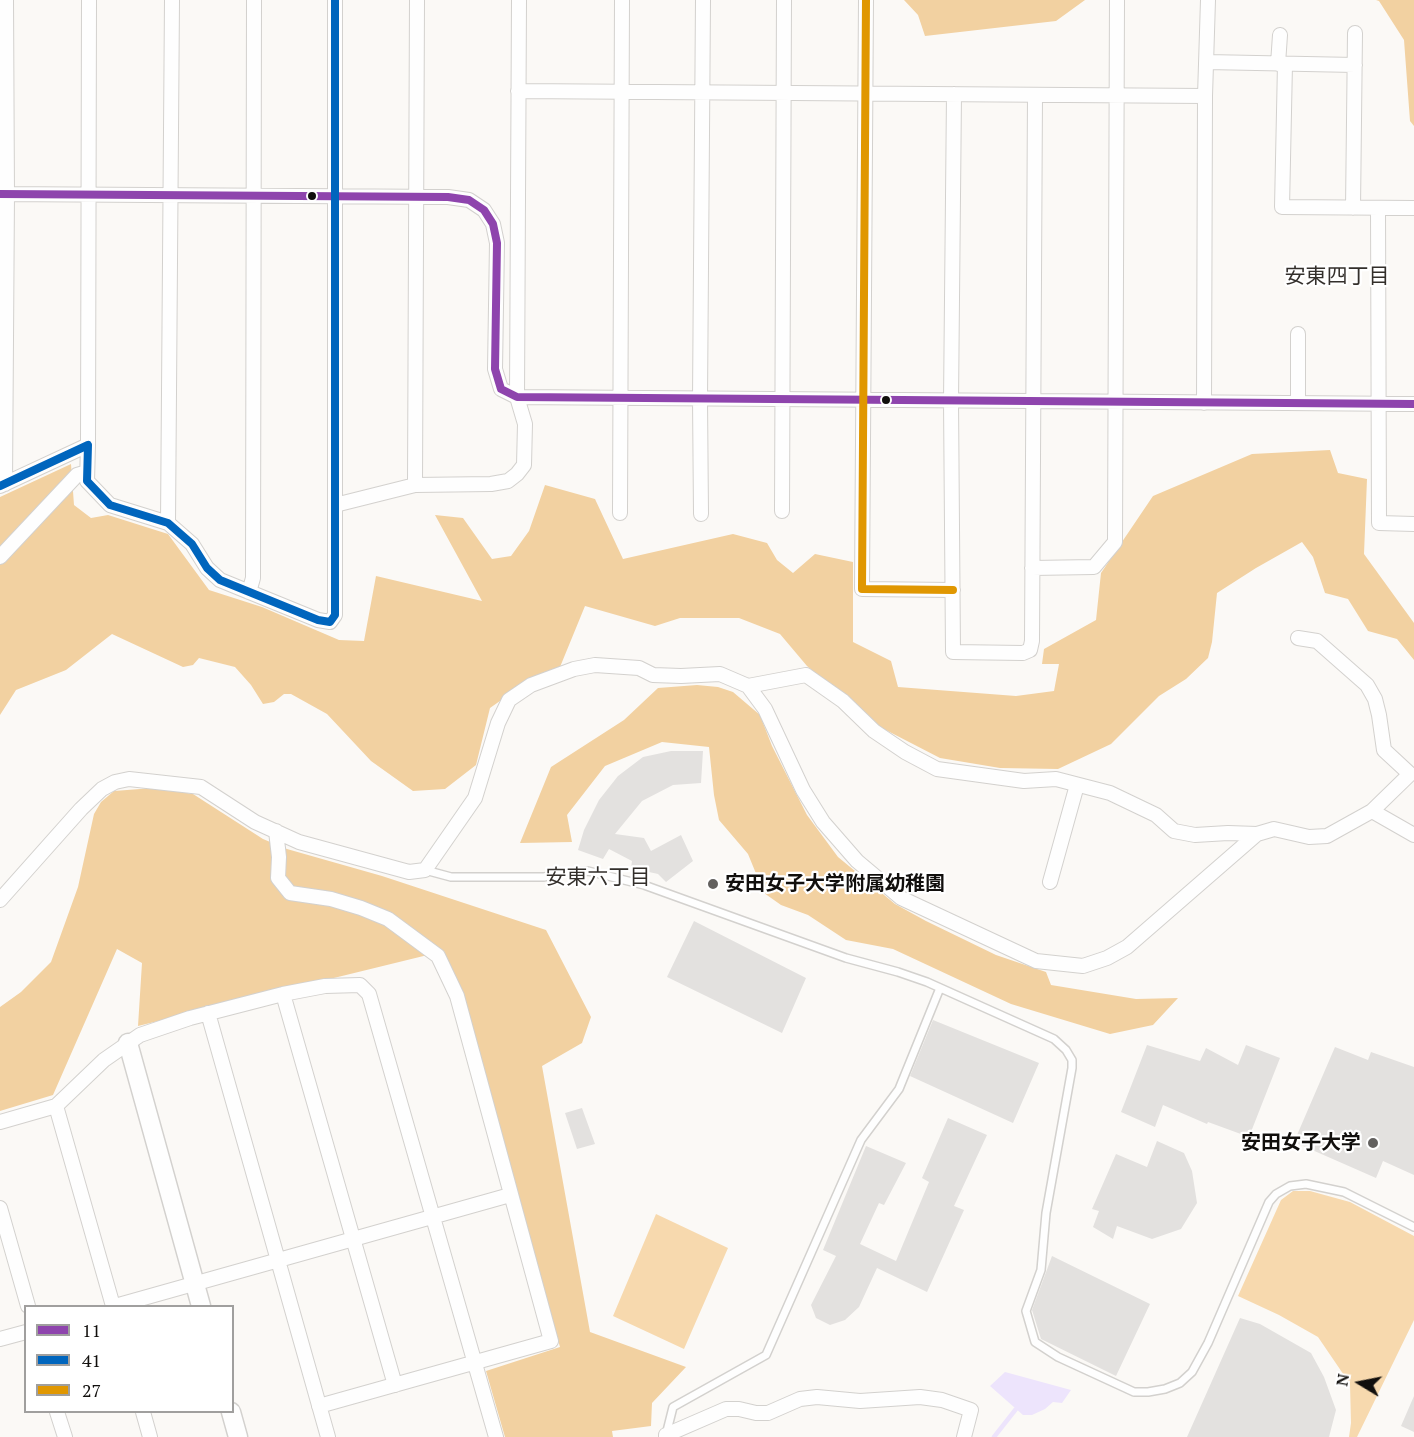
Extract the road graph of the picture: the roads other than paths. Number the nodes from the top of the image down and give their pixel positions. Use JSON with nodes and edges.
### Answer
{"nodes":[{"id":1,"x":6,"y":0,"type":"edge"},
{"id":2,"x":89,"y":0,"type":"edge"},
{"id":3,"x":172,"y":0,"type":"edge"},
{"id":4,"x":254,"y":0,"type":"edge"},
{"id":5,"x":335,"y":0,"type":"edge"},
{"id":6,"x":417,"y":0,"type":"edge"},
{"id":7,"x":519,"y":0,"type":"edge"},
{"id":8,"x":622,"y":0,"type":"edge"},
{"id":9,"x":703,"y":0,"type":"edge"},
{"id":10,"x":784,"y":0,"type":"edge"},
{"id":11,"x":866,"y":0,"type":"edge"},
{"id":12,"x":1117,"y":0,"type":"edge"},
{"id":13,"x":1208,"y":0,"type":"edge"},
{"id":14,"x":1355,"y":33,"type":"dead end"},
{"id":15,"x":1280,"y":35,"type":"dead end"},
{"id":16,"x":1207,"y":62,"type":"junction"},
{"id":17,"x":1282,"y":64,"type":"junction"},
{"id":18,"x":1355,"y":65,"type":"junction"},
{"id":19,"x":518,"y":90,"type":"junction"},
{"id":20,"x":622,"y":92,"type":"junction"},
{"id":21,"x":702,"y":92,"type":"junction"},
{"id":22,"x":784,"y":93,"type":"junction"},
{"id":23,"x":864,"y":93,"type":"junction"},
{"id":24,"x":954,"y":94,"type":"junction"},
{"id":25,"x":1035,"y":95,"type":"junction"},
{"id":26,"x":1116,"y":95,"type":"junction"},
{"id":27,"x":1206,"y":96,"type":"junction"},
{"id":28,"x":4,"y":194,"type":"edge"},
{"id":29,"x":171,"y":194,"type":"junction"},
{"id":30,"x":90,"y":195,"type":"junction"},
{"id":31,"x":252,"y":195,"type":"junction"},
{"id":32,"x":334,"y":196,"type":"junction"},
{"id":33,"x":416,"y":197,"type":"junction"},
{"id":34,"x":1353,"y":208,"type":"junction"},
{"id":35,"x":1378,"y":208,"type":"junction"},
{"id":36,"x":1414,"y":208,"type":"edge"},
{"id":37,"x":1298,"y":334,"type":"dead end"},
{"id":38,"x":517,"y":397,"type":"junction"},
{"id":39,"x":621,"y":399,"type":"junction"},
{"id":40,"x":700,"y":399,"type":"junction"},
{"id":41,"x":782,"y":400,"type":"junction"},
{"id":42,"x":864,"y":400,"type":"junction"},
{"id":43,"x":951,"y":401,"type":"junction"},
{"id":44,"x":1033,"y":402,"type":"junction"},
{"id":45,"x":1114,"y":402,"type":"junction"},
{"id":46,"x":1204,"y":403,"type":"junction"},
{"id":47,"x":1298,"y":403,"type":"junction"},
{"id":48,"x":1380,"y":404,"type":"junction"},
{"id":49,"x":1414,"y":404,"type":"edge"},
{"id":50,"x":88,"y":445,"type":"junction"},
{"id":51,"x":87,"y":472,"type":"junction"},
{"id":52,"x":2,"y":485,"type":"edge"},
{"id":53,"x":416,"y":485,"type":"junction"},
{"id":54,"x":335,"y":505,"type":"junction"},
{"id":55,"x":782,"y":511,"type":"dead end"},
{"id":56,"x":620,"y":513,"type":"dead end"},
{"id":57,"x":701,"y":514,"type":"dead end"},
{"id":58,"x":168,"y":524,"type":"junction"},
{"id":59,"x":1414,"y":524,"type":"edge"},
{"id":60,"x":0,"y":556,"type":"edge"},
{"id":61,"x":1032,"y":568,"type":"junction"},
{"id":62,"x":953,"y":590,"type":"junction"},
{"id":63,"x":249,"y":592,"type":"junction"},
{"id":64,"x":1298,"y":638,"type":"dead end"},
{"id":65,"x":748,"y":686,"type":"junction"},
{"id":66,"x":1077,"y":785,"type":"junction"},
{"id":67,"x":1372,"y":811,"type":"junction"},
{"id":68,"x":276,"y":831,"type":"junction"},
{"id":69,"x":1257,"y":834,"type":"junction"},
{"id":70,"x":1414,"y":835,"type":"edge"},
{"id":71,"x":425,"y":870,"type":"junction"},
{"id":72,"x":1050,"y":882,"type":"dead end"},
{"id":73,"x":0,"y":900,"type":"edge"},
{"id":74,"x":940,"y":988,"type":"junction"},
{"id":75,"x":283,"y":994,"type":"junction"},
{"id":76,"x":208,"y":1013,"type":"junction"},
{"id":77,"x":128,"y":1043,"type":"junction"},
{"id":78,"x":56,"y":1106,"type":"junction"},
{"id":79,"x":0,"y":1122,"type":"edge"},
{"id":80,"x":510,"y":1195,"type":"junction"},
{"id":81,"x":0,"y":1208,"type":"edge"},
{"id":82,"x":432,"y":1216,"type":"junction"},
{"id":83,"x":1414,"y":1227,"type":"edge"},
{"id":84,"x":353,"y":1238,"type":"junction"},
{"id":85,"x":278,"y":1260,"type":"junction"},
{"id":86,"x":194,"y":1284,"type":"junction"},
{"id":87,"x":28,"y":1305,"type":"edge"},
{"id":88,"x":114,"y":1305,"type":"edge"},
{"id":89,"x":118,"y":1305,"type":"edge"},
{"id":90,"x":201,"y":1305,"type":"edge"},
{"id":91,"x":24,"y":1333,"type":"edge"},
{"id":92,"x":0,"y":1339,"type":"edge"},
{"id":93,"x":475,"y":1363,"type":"junction"},
{"id":94,"x":395,"y":1385,"type":"junction"},
{"id":95,"x":319,"y":1406,"type":"junction"},
{"id":96,"x":57,"y":1413,"type":"edge"},
{"id":97,"x":143,"y":1413,"type":"edge"},
{"id":98,"x":231,"y":1413,"type":"edge"},
{"id":99,"x":666,"y":1436,"type":"edge"},
{"id":100,"x":64,"y":1437,"type":"edge"},
{"id":101,"x":150,"y":1437,"type":"edge"},
{"id":102,"x":238,"y":1437,"type":"edge"},
{"id":103,"x":328,"y":1437,"type":"edge"},
{"id":104,"x":496,"y":1437,"type":"edge"},
{"id":105,"x":964,"y":1437,"type":"edge"}],
"edges":[{"from":1,"to":28,"type":"street"},
{"from":2,"to":30,"type":"street"},
{"from":3,"to":29,"type":"street"},
{"from":4,"to":31,"type":"street"},
{"from":5,"to":32,"type":"street"},
{"from":6,"to":33,"type":"street"},
{"from":7,"to":19,"type":"street"},
{"from":8,"to":20,"type":"street"},
{"from":9,"to":21,"type":"street"},
{"from":10,"to":22,"type":"street"},
{"from":11,"to":23,"type":"street"},
{"from":12,"to":26,"type":"street"},
{"from":13,"to":16,"type":"street"},
{"from":14,"to":18,"type":"street"},
{"from":15,"to":17,"type":"street"},
{"from":16,"to":17,"type":"street"},
{"from":16,"to":27,"type":"street"},
{"from":17,"to":18,"type":"street"},
{"from":17,"to":34,"type":"street"},
{"from":18,"to":34,"type":"street"},
{"from":19,"to":20,"type":"street"},
{"from":19,"to":38,"type":"street"},
{"from":20,"to":21,"type":"street"},
{"from":20,"to":39,"type":"street"},
{"from":21,"to":22,"type":"street"},
{"from":21,"to":40,"type":"street"},
{"from":22,"to":23,"type":"street"},
{"from":22,"to":41,"type":"street"},
{"from":23,"to":24,"type":"street"},
{"from":23,"to":42,"type":"street"},
{"from":24,"to":25,"type":"street"},
{"from":24,"to":43,"type":"street"},
{"from":25,"to":26,"type":"street"},
{"from":25,"to":44,"type":"street"},
{"from":26,"to":27,"type":"street"},
{"from":26,"to":45,"type":"street"},
{"from":27,"to":46,"type":"street"},
{"from":28,"to":30,"type":"street"},
{"from":28,"to":52,"type":"street"},
{"from":29,"to":30,"type":"street"},
{"from":29,"to":31,"type":"street"},
{"from":29,"to":58,"type":"street"},
{"from":30,"to":50,"type":"street"},
{"from":31,"to":32,"type":"street"},
{"from":31,"to":63,"type":"street"},
{"from":32,"to":33,"type":"street"},
{"from":32,"to":54,"type":"street"},
{"from":33,"to":38,"type":"street"},
{"from":33,"to":53,"type":"street"},
{"from":34,"to":35,"type":"street"},
{"from":35,"to":36,"type":"street"},
{"from":35,"to":48,"type":"street"},
{"from":37,"to":47,"type":"street"},
{"from":38,"to":39,"type":"street"},
{"from":38,"to":53,"type":"street"},
{"from":39,"to":40,"type":"street"},
{"from":39,"to":56,"type":"street"},
{"from":40,"to":41,"type":"street"},
{"from":40,"to":57,"type":"street"},
{"from":41,"to":42,"type":"street"},
{"from":41,"to":55,"type":"street"},
{"from":42,"to":43,"type":"street"},
{"from":42,"to":62,"type":"street"},
{"from":43,"to":44,"type":"street"},
{"from":43,"to":62,"type":"street"},
{"from":44,"to":45,"type":"street"},
{"from":44,"to":61,"type":"street"},
{"from":45,"to":46,"type":"street"},
{"from":45,"to":61,"type":"street"},
{"from":46,"to":47,"type":"street"},
{"from":47,"to":48,"type":"street"},
{"from":48,"to":49,"type":"street"},
{"from":48,"to":59,"type":"street"},
{"from":50,"to":51,"type":"street"},
{"from":50,"to":52,"type":"street"},
{"from":51,"to":58,"type":"street"},
{"from":51,"to":60,"type":"street"},
{"from":53,"to":54,"type":"street"},
{"from":54,"to":63,"type":"street"},
{"from":58,"to":63,"type":"street"},
{"from":61,"to":62,"type":"street"},
{"from":64,"to":67,"type":"street"},
{"from":65,"to":66,"type":"street"},
{"from":65,"to":69,"type":"street"},
{"from":65,"to":71,"type":"street"},
{"from":66,"to":69,"type":"street"},
{"from":66,"to":72,"type":"street"},
{"from":67,"to":69,"type":"street"},
{"from":67,"to":70,"type":"street"},
{"from":68,"to":71,"type":"street"},
{"from":68,"to":73,"type":"street"},
{"from":68,"to":80,"type":"street"},
{"from":71,"to":74,"type":"lane"},
{"from":74,"to":83,"type":"lane"},
{"from":74,"to":99,"type":"lane"},
{"from":75,"to":76,"type":"street"},
{"from":75,"to":82,"type":"street"},
{"from":75,"to":84,"type":"street"},
{"from":76,"to":77,"type":"street"},
{"from":76,"to":85,"type":"street"},
{"from":77,"to":78,"type":"street"},
{"from":77,"to":86,"type":"street"},
{"from":78,"to":79,"type":"street"},
{"from":78,"to":88,"type":"street"},
{"from":80,"to":82,"type":"street"},
{"from":80,"to":93,"type":"street"},
{"from":81,"to":87,"type":"street"},
{"from":82,"to":84,"type":"street"},
{"from":82,"to":93,"type":"street"},
{"from":84,"to":85,"type":"street"},
{"from":84,"to":94,"type":"street"},
{"from":85,"to":86,"type":"street"},
{"from":85,"to":95,"type":"street"},
{"from":86,"to":89,"type":"street"},
{"from":86,"to":90,"type":"street"},
{"from":91,"to":92,"type":"street"},
{"from":93,"to":94,"type":"street"},
{"from":93,"to":104,"type":"street"},
{"from":94,"to":95,"type":"street"},
{"from":95,"to":103,"type":"street"},
{"from":96,"to":100,"type":"street"},
{"from":97,"to":101,"type":"street"},
{"from":98,"to":102,"type":"street"},
{"from":99,"to":105,"type":"street"}]}
